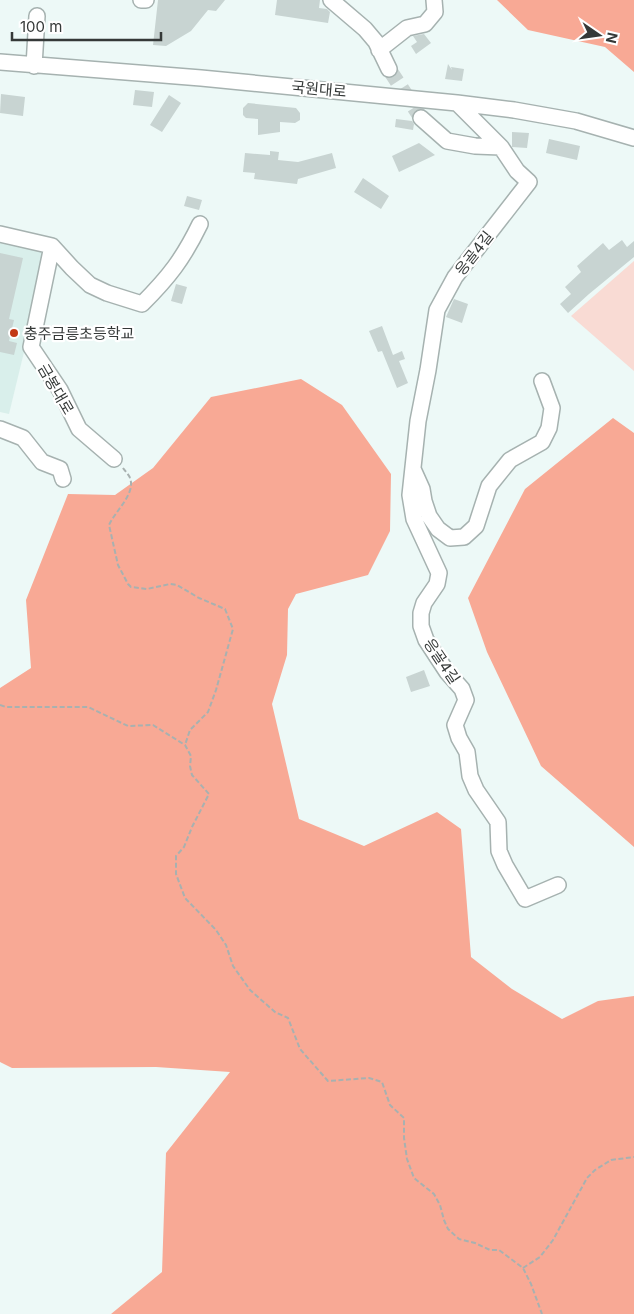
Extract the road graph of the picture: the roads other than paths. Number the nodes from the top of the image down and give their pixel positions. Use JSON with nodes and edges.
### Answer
{"nodes":[{"id":1,"x":141,"y":0,"type":"edge"},
{"id":2,"x":146,"y":0,"type":"edge"},
{"id":3,"x":331,"y":0,"type":"edge"},
{"id":4,"x":434,"y":0,"type":"edge"},
{"id":5,"x":37,"y":16,"type":"dead end"},
{"id":6,"x":379,"y":50,"type":"junction"},
{"id":7,"x":0,"y":62,"type":"edge"},
{"id":8,"x":34,"y":66,"type":"junction"},
{"id":9,"x":389,"y":69,"type":"tunnel mouth"},
{"id":10,"x":457,"y":103,"type":"junction"},
{"id":11,"x":421,"y":118,"type":"tunnel mouth"},
{"id":12,"x":634,"y":138,"type":"edge"},
{"id":13,"x":500,"y":147,"type":"junction"},
{"id":14,"x":200,"y":224,"type":"dead end"},
{"id":15,"x":0,"y":234,"type":"edge"},
{"id":16,"x":52,"y":246,"type":"junction"},
{"id":17,"x":542,"y":382,"type":"dead end"},
{"id":18,"x":0,"y":429,"type":"edge"},
{"id":19,"x":114,"y":459,"type":"road end"},
{"id":20,"x":413,"y":467,"type":"junction"},
{"id":21,"x":63,"y":479,"type":"dead end"},
{"id":22,"x":558,"y":885,"type":"dead end"}],
"edges":[{"from":1,"to":2,"type":"street"},
{"from":3,"to":6,"type":"street"},
{"from":4,"to":6,"type":"street"},
{"from":5,"to":8,"type":"street"},
{"from":6,"to":9,"type":"street"},
{"from":7,"to":8,"type":"street","name":"국원대로"},
{"from":8,"to":10,"type":"street","name":"국원대로"},
{"from":10,"to":12,"type":"street","name":"국원대로"},
{"from":10,"to":13,"type":"street","name":"응골4길"},
{"from":11,"to":13,"type":"street"},
{"from":13,"to":20,"type":"street","name":"응골4길"},
{"from":14,"to":16,"type":"street"},
{"from":15,"to":16,"type":"street"},
{"from":16,"to":19,"type":"street","name":"금봉대로"},
{"from":17,"to":20,"type":"street","name":"응골4길"},
{"from":18,"to":21,"type":"street"},
{"from":20,"to":22,"type":"street","name":"응골4길"}]}
